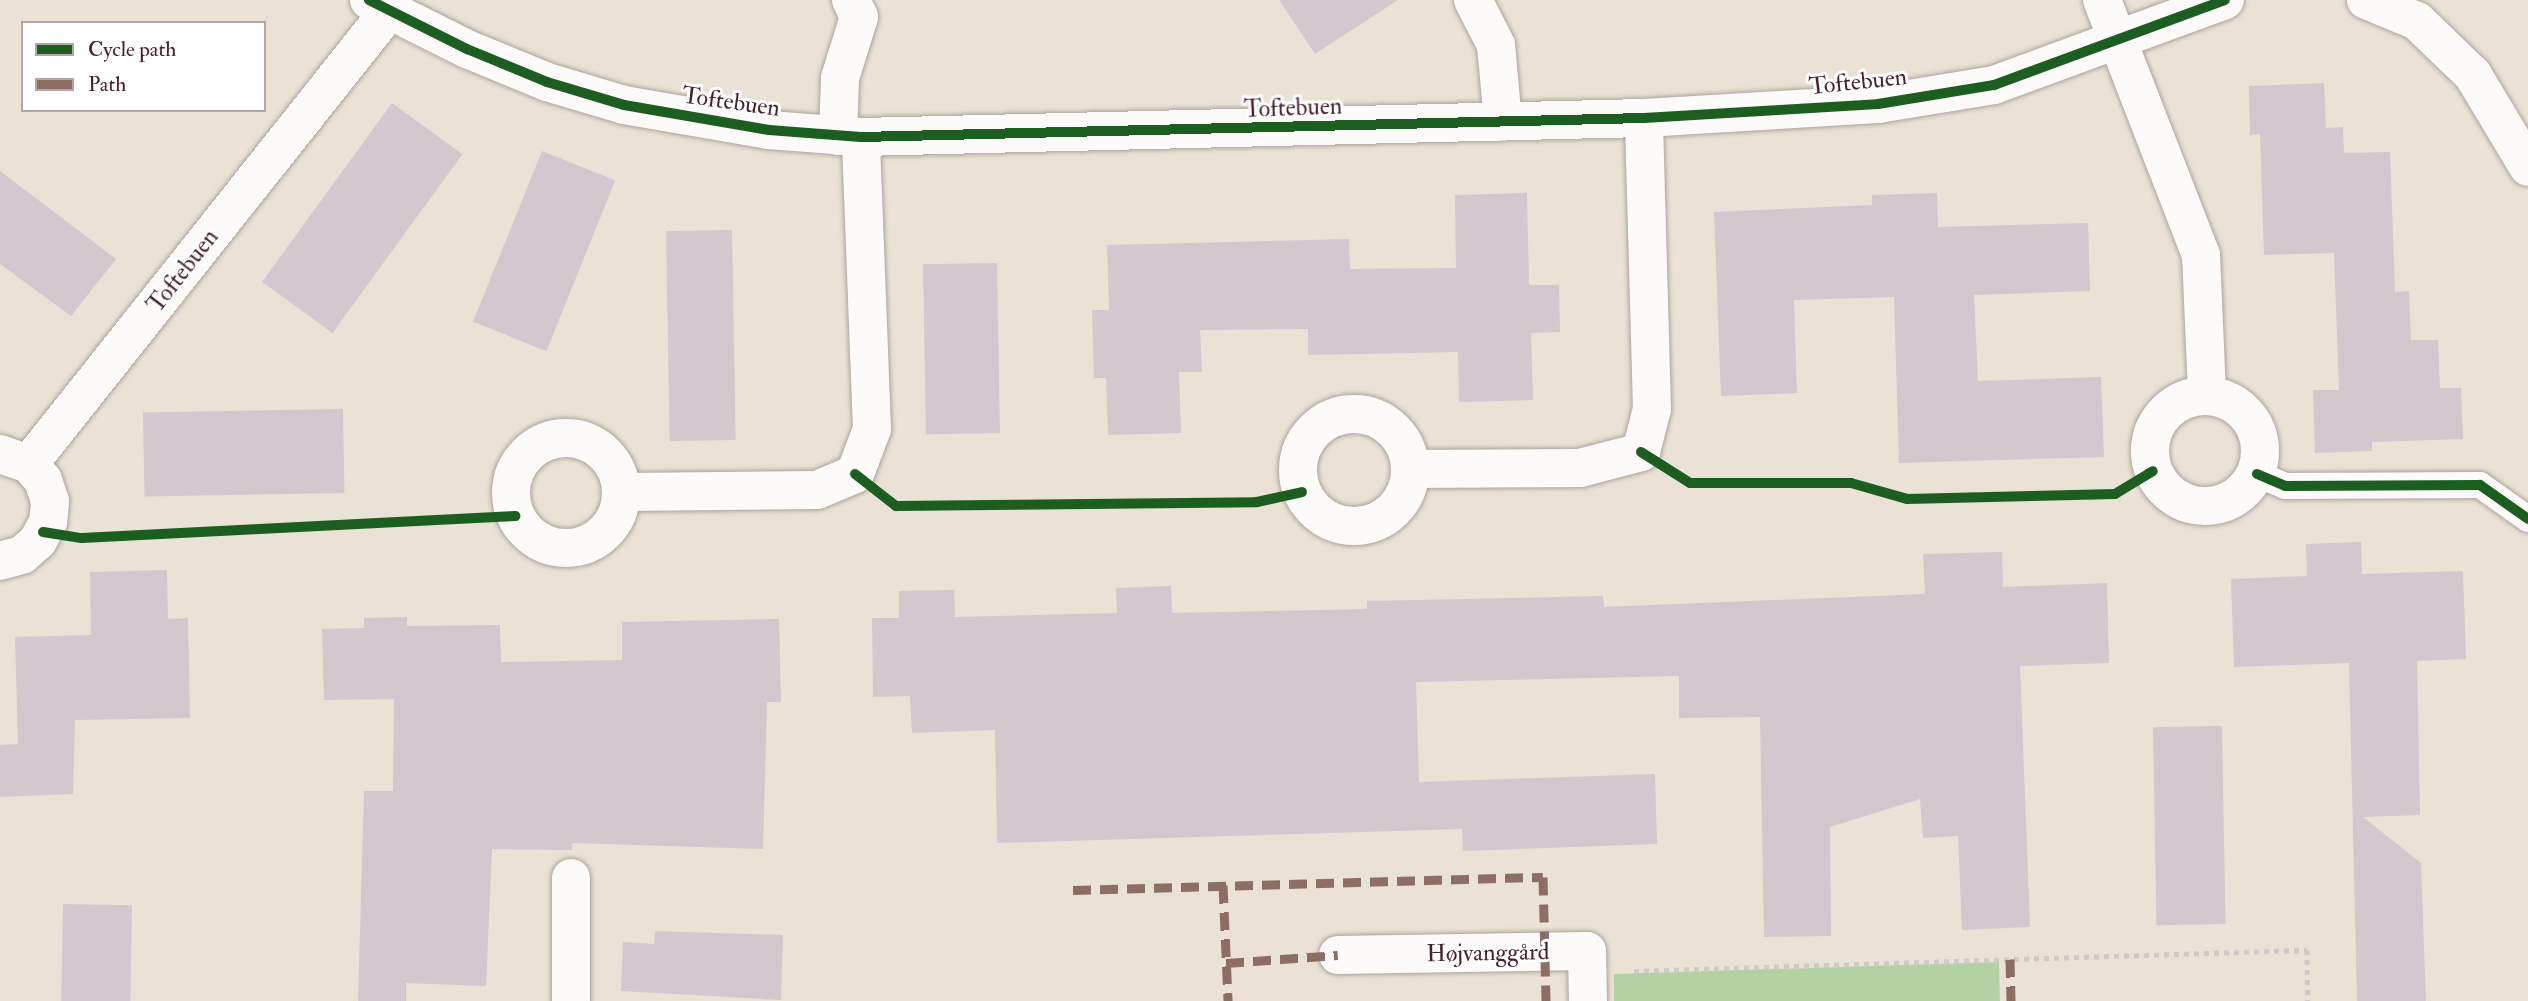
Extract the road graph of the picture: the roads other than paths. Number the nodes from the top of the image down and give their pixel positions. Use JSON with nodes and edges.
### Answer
{"nodes":[{"id":1,"x":852,"y":0,"type":"edge"},
{"id":2,"x":1473,"y":0,"type":"edge"},
{"id":3,"x":2102,"y":0,"type":"edge"},
{"id":4,"x":2225,"y":0,"type":"edge"},
{"id":5,"x":2366,"y":0,"type":"edge"},
{"id":6,"x":379,"y":6,"type":"edge"},
{"id":7,"x":2120,"y":37,"type":"junction"},
{"id":8,"x":1644,"y":118,"type":"junction"},
{"id":9,"x":1503,"y":122,"type":"junction"},
{"id":10,"x":849,"y":137,"type":"junction"},
{"id":11,"x":2528,"y":167,"type":"edge"},
{"id":12,"x":2207,"y":395,"type":"junction"},
{"id":13,"x":15,"y":459,"type":"edge"},
{"id":14,"x":1410,"y":469,"type":"dead end"},
{"id":15,"x":2257,"y":474,"type":"junction"},
{"id":16,"x":622,"y":492,"type":"dead end"},
{"id":17,"x":2528,"y":519,"type":"edge"},
{"id":18,"x":0,"y":561,"type":"edge"},
{"id":19,"x":571,"y":878,"type":"dead end"},
{"id":20,"x":1338,"y":955,"type":"dead end"},
{"id":21,"x":1587,"y":987,"type":"edge"},
{"id":22,"x":571,"y":1001,"type":"edge"}],
"edges":[{"from":1,"to":10,"type":"street"},
{"from":2,"to":9,"type":"street"},
{"from":3,"to":7,"type":"street"},
{"from":4,"to":7,"type":"street","name":"Toftebuen"},
{"from":5,"to":11,"type":"street"},
{"from":6,"to":10,"type":"street","name":"Toftebuen"},
{"from":6,"to":13,"type":"street","name":"Toftebuen"},
{"from":7,"to":8,"type":"street","name":"Toftebuen"},
{"from":7,"to":12,"type":"street"},
{"from":8,"to":9,"type":"street","name":"Toftebuen"},
{"from":8,"to":14,"type":"street"},
{"from":9,"to":10,"type":"street","name":"Toftebuen"},
{"from":10,"to":16,"type":"street"},
{"from":12,"to":15,"type":"street"},
{"from":12,"to":15,"type":"street"},
{"from":13,"to":18,"type":"street","name":"Toftebuen"},
{"from":15,"to":17,"type":"lane"},
{"from":19,"to":22,"type":"street"},
{"from":20,"to":21,"type":"street","name":"Højvanggård"}]}
